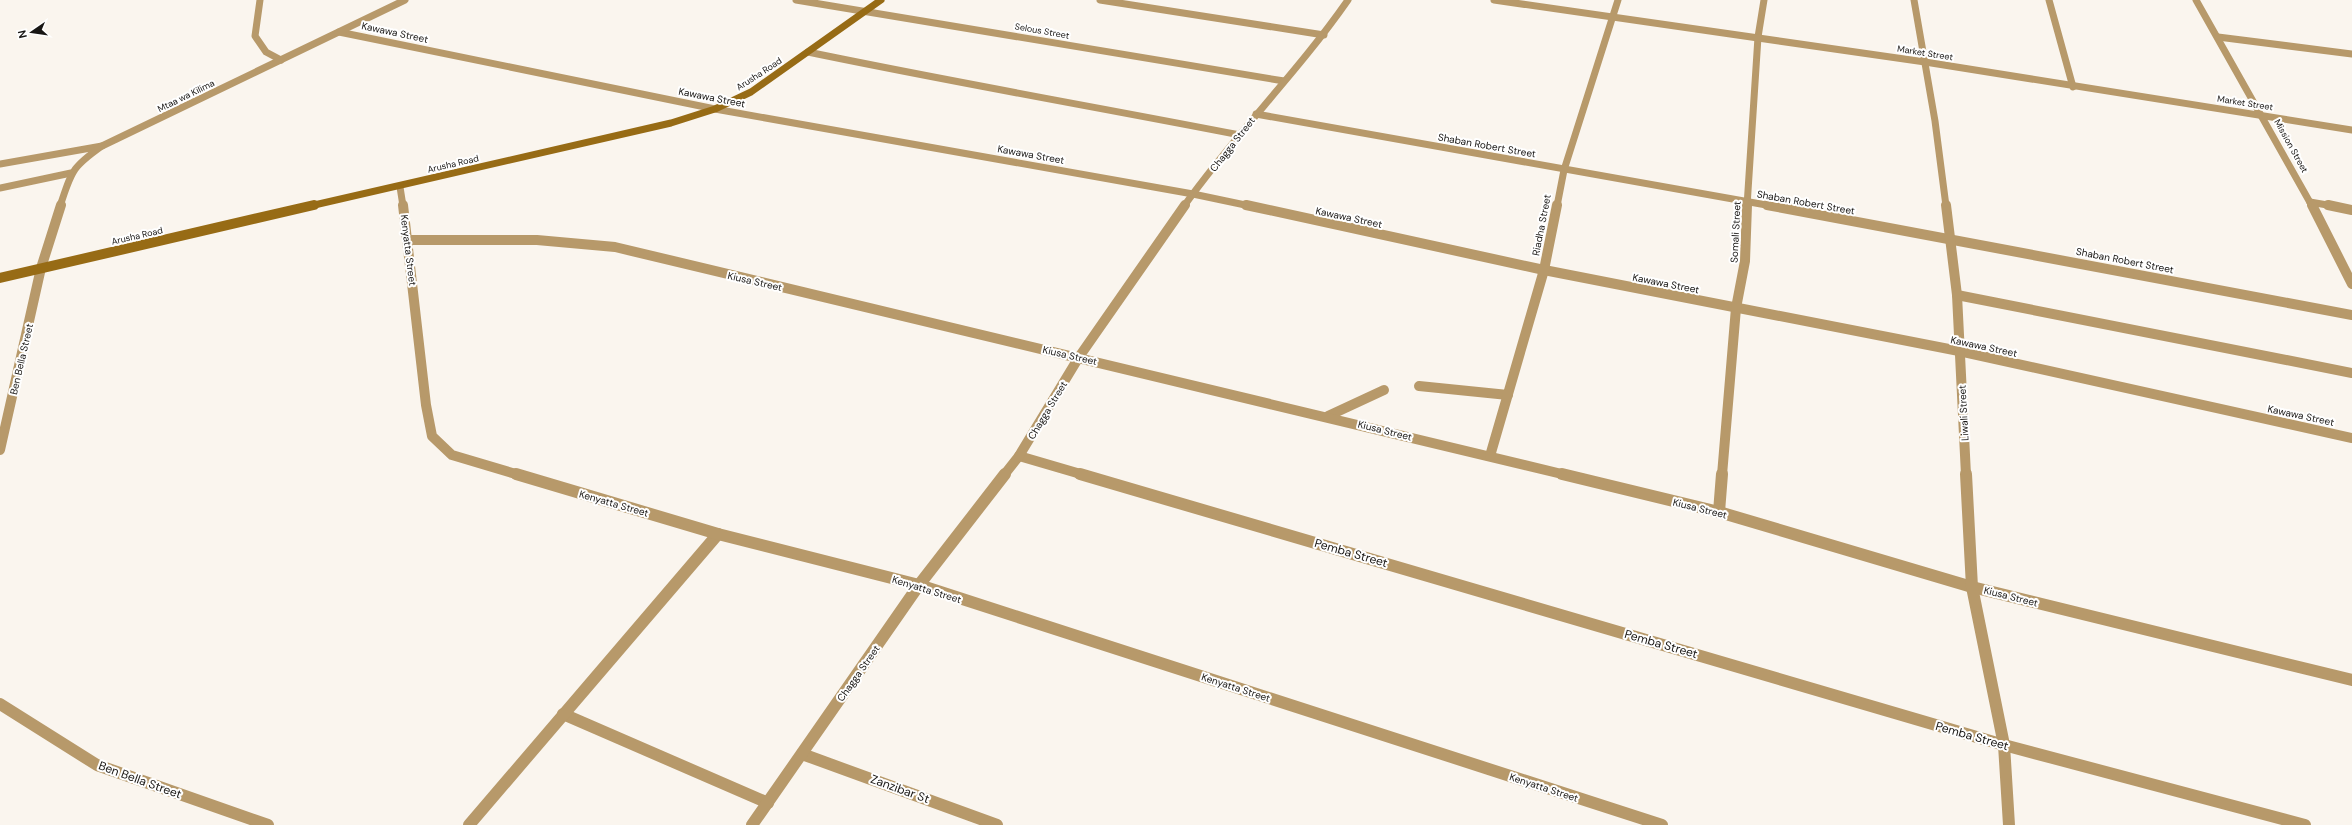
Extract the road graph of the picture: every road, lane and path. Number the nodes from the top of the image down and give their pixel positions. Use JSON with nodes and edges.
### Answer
{"nodes":[{"id":1,"x":260,"y":0,"type":"edge"},
{"id":2,"x":405,"y":0,"type":"edge"},
{"id":3,"x":796,"y":0,"type":"edge"},
{"id":4,"x":881,"y":0,"type":"edge"},
{"id":5,"x":1100,"y":0,"type":"edge"},
{"id":6,"x":1348,"y":0,"type":"edge"},
{"id":7,"x":1494,"y":0,"type":"edge"},
{"id":8,"x":1618,"y":0,"type":"edge"},
{"id":9,"x":1764,"y":0,"type":"edge"},
{"id":10,"x":1914,"y":0,"type":"edge"},
{"id":11,"x":2049,"y":0,"type":"edge"},
{"id":12,"x":2196,"y":0,"type":"edge"},
{"id":13,"x":867,"y":10,"type":"junction"},
{"id":14,"x":1613,"y":16,"type":"junction"},
{"id":15,"x":339,"y":32,"type":"junction"},
{"id":16,"x":1324,"y":35,"type":"junction"},
{"id":17,"x":1758,"y":37,"type":"junction"},
{"id":18,"x":2218,"y":37,"type":"junction"},
{"id":19,"x":808,"y":52,"type":"junction"},
{"id":20,"x":2352,"y":54,"type":"edge"},
{"id":21,"x":281,"y":60,"type":"junction"},
{"id":22,"x":1925,"y":62,"type":"junction"},
{"id":23,"x":1284,"y":81,"type":"junction"},
{"id":24,"x":2073,"y":87,"type":"junction"},
{"id":25,"x":715,"y":109,"type":"junction"},
{"id":26,"x":1256,"y":114,"type":"junction"},
{"id":27,"x":2263,"y":115,"type":"junction"},
{"id":28,"x":2352,"y":130,"type":"edge"},
{"id":29,"x":1240,"y":135,"type":"junction"},
{"id":30,"x":102,"y":146,"type":"junction"},
{"id":31,"x":0,"y":164,"type":"edge"},
{"id":32,"x":1564,"y":170,"type":"junction"},
{"id":33,"x":71,"y":173,"type":"junction"},
{"id":34,"x":400,"y":187,"type":"junction"},
{"id":35,"x":0,"y":188,"type":"edge"},
{"id":36,"x":1193,"y":194,"type":"junction"},
{"id":37,"x":2310,"y":202,"type":"junction"},
{"id":38,"x":1747,"y":203,"type":"junction"},
{"id":39,"x":2352,"y":210,"type":"edge"},
{"id":40,"x":1949,"y":238,"type":"junction"},
{"id":41,"x":408,"y":240,"type":"junction"},
{"id":42,"x":41,"y":268,"type":"junction"},
{"id":43,"x":1544,"y":270,"type":"junction"},
{"id":44,"x":0,"y":278,"type":"edge"},
{"id":45,"x":2352,"y":284,"type":"edge"},
{"id":46,"x":1957,"y":295,"type":"junction"},
{"id":47,"x":1736,"y":308,"type":"junction"},
{"id":48,"x":2352,"y":316,"type":"edge"},
{"id":49,"x":1959,"y":351,"type":"junction"},
{"id":50,"x":1079,"y":356,"type":"junction"},
{"id":51,"x":2352,"y":373,"type":"edge"},
{"id":52,"x":1419,"y":386,"type":"dead end"},
{"id":53,"x":1384,"y":390,"type":"dead end"},
{"id":54,"x":1508,"y":395,"type":"junction"},
{"id":55,"x":1328,"y":416,"type":"junction"},
{"id":56,"x":2352,"y":438,"type":"edge"},
{"id":57,"x":0,"y":450,"type":"edge"},
{"id":58,"x":1019,"y":456,"type":"junction"},
{"id":59,"x":1490,"y":456,"type":"junction"},
{"id":60,"x":1719,"y":512,"type":"junction"},
{"id":61,"x":718,"y":534,"type":"junction"},
{"id":62,"x":919,"y":585,"type":"junction"},
{"id":63,"x":1972,"y":586,"type":"junction"},
{"id":64,"x":2352,"y":680,"type":"edge"},
{"id":65,"x":0,"y":704,"type":"edge"},
{"id":66,"x":564,"y":714,"type":"junction"},
{"id":67,"x":2004,"y":745,"type":"junction"},
{"id":68,"x":802,"y":754,"type":"junction"},
{"id":69,"x":768,"y":803,"type":"junction"},
{"id":70,"x":268,"y":825,"type":"edge"},
{"id":71,"x":469,"y":825,"type":"edge"},
{"id":72,"x":752,"y":825,"type":"edge"},
{"id":73,"x":997,"y":825,"type":"edge"},
{"id":74,"x":1662,"y":825,"type":"edge"},
{"id":75,"x":2009,"y":825,"type":"edge"},
{"id":76,"x":2305,"y":825,"type":"edge"}],
"edges":[{"from":1,"to":21,"type":"street"},
{"from":2,"to":15,"type":"street","name":"Mtaa wa Kilima"},
{"from":3,"to":13,"type":"street","name":"Selous Street"},
{"from":4,"to":13,"type":"main road","name":"Arusha Road"},
{"from":5,"to":16,"type":"street"},
{"from":6,"to":16,"type":"street","name":"Chagga Street"},
{"from":7,"to":14,"type":"street","name":"Market Street"},
{"from":8,"to":14,"type":"street","name":"Riadha Street"},
{"from":9,"to":17,"type":"street","name":"Somali Street"},
{"from":10,"to":22,"type":"street","name":"Liwali Street"},
{"from":11,"to":24,"type":"street"},
{"from":12,"to":18,"type":"street","name":"Mission Street"},
{"from":13,"to":19,"type":"main road","name":"Arusha Road"},
{"from":13,"to":23,"type":"street","name":"Selous Street"},
{"from":14,"to":17,"type":"street","name":"Market Street"},
{"from":14,"to":32,"type":"street","name":"Riadha Street"},
{"from":15,"to":21,"type":"street","name":"Mtaa wa Kilima"},
{"from":15,"to":25,"type":"street","name":"Kawawa Street"},
{"from":16,"to":23,"type":"street","name":"Chagga Street"},
{"from":17,"to":22,"type":"street","name":"Market Street"},
{"from":17,"to":38,"type":"street","name":"Somali Street"},
{"from":18,"to":20,"type":"street"},
{"from":18,"to":27,"type":"street","name":"Mission Street"},
{"from":19,"to":25,"type":"main road","name":"Arusha Road"},
{"from":19,"to":29,"type":"street"},
{"from":21,"to":30,"type":"street","name":"Mtaa wa Kilima"},
{"from":22,"to":24,"type":"street","name":"Market Street"},
{"from":22,"to":40,"type":"street","name":"Liwali Street"},
{"from":23,"to":26,"type":"street","name":"Chagga Street"},
{"from":24,"to":27,"type":"street","name":"Market Street"},
{"from":25,"to":34,"type":"main road","name":"Arusha Road"},
{"from":25,"to":36,"type":"street","name":"Kawawa Street"},
{"from":26,"to":29,"type":"street","name":"Chagga Street"},
{"from":26,"to":32,"type":"street","name":"Shaban Robert Street"},
{"from":27,"to":28,"type":"street","name":"Market Street"},
{"from":27,"to":37,"type":"street","name":"Mission Street"},
{"from":29,"to":36,"type":"street","name":"Chagga Street"},
{"from":30,"to":31,"type":"street"},
{"from":30,"to":33,"type":"street","name":"Mtaa wa Kilima"},
{"from":32,"to":38,"type":"street","name":"Shaban Robert Street"},
{"from":32,"to":43,"type":"street","name":"Riadha Street"},
{"from":33,"to":35,"type":"street"},
{"from":33,"to":42,"type":"street","name":"Mtaa wa Kilima"},
{"from":34,"to":41,"type":"street","name":"Kenyatta Street"},
{"from":34,"to":42,"type":"main road","name":"Arusha Road"},
{"from":36,"to":43,"type":"street","name":"Kawawa Street"},
{"from":36,"to":50,"type":"street","name":"Chagga Street"},
{"from":37,"to":39,"type":"street"},
{"from":37,"to":45,"type":"street","name":"Mission Street"},
{"from":38,"to":40,"type":"street","name":"Shaban Robert Street"},
{"from":38,"to":47,"type":"street","name":"Somali Street"},
{"from":40,"to":46,"type":"street","name":"Liwali Street"},
{"from":40,"to":48,"type":"street","name":"Shaban Robert Street"},
{"from":41,"to":50,"type":"street","name":"Kiusa Street"},
{"from":41,"to":61,"type":"street","name":"Kenyatta Street"},
{"from":42,"to":44,"type":"main road","name":"Arusha Road"},
{"from":42,"to":57,"type":"street","name":"Ben Bella Street"},
{"from":43,"to":47,"type":"street","name":"Kawawa Street"},
{"from":43,"to":54,"type":"street","name":"Riadha Street"},
{"from":46,"to":49,"type":"street","name":"Liwali Street"},
{"from":46,"to":51,"type":"street"},
{"from":47,"to":49,"type":"street","name":"Kawawa Street"},
{"from":47,"to":60,"type":"street","name":"Somali Street"},
{"from":49,"to":56,"type":"street","name":"Kawawa Street"},
{"from":49,"to":63,"type":"street","name":"Liwali Street"},
{"from":50,"to":55,"type":"street","name":"Kiusa Street"},
{"from":50,"to":58,"type":"street","name":"Chagga Street"},
{"from":52,"to":54,"type":"street"},
{"from":53,"to":55,"type":"street"},
{"from":54,"to":59,"type":"street","name":"Riadha Street"},
{"from":55,"to":59,"type":"street","name":"Kiusa Street"},
{"from":58,"to":62,"type":"street","name":"Chagga Street"},
{"from":58,"to":67,"type":"street","name":"Pemba Street"},
{"from":59,"to":60,"type":"street","name":"Kiusa Street"},
{"from":60,"to":63,"type":"street","name":"Kiusa Street"},
{"from":61,"to":62,"type":"street","name":"Kenyatta Street"},
{"from":61,"to":66,"type":"street"},
{"from":62,"to":68,"type":"street","name":"Chagga Street"},
{"from":62,"to":74,"type":"street","name":"Kenyatta Street"},
{"from":63,"to":64,"type":"street","name":"Kiusa Street"},
{"from":63,"to":67,"type":"street","name":"Liwali Street"},
{"from":65,"to":70,"type":"street","name":"Ben Bella Street"},
{"from":66,"to":69,"type":"street"},
{"from":66,"to":71,"type":"street"},
{"from":67,"to":75,"type":"street","name":"Liwali Street"},
{"from":67,"to":76,"type":"street","name":"Pemba Street"},
{"from":68,"to":69,"type":"street","name":"Chagga Street"},
{"from":68,"to":73,"type":"street","name":"Zanzibar St"},
{"from":69,"to":72,"type":"street","name":"Chagga Street"}]}
